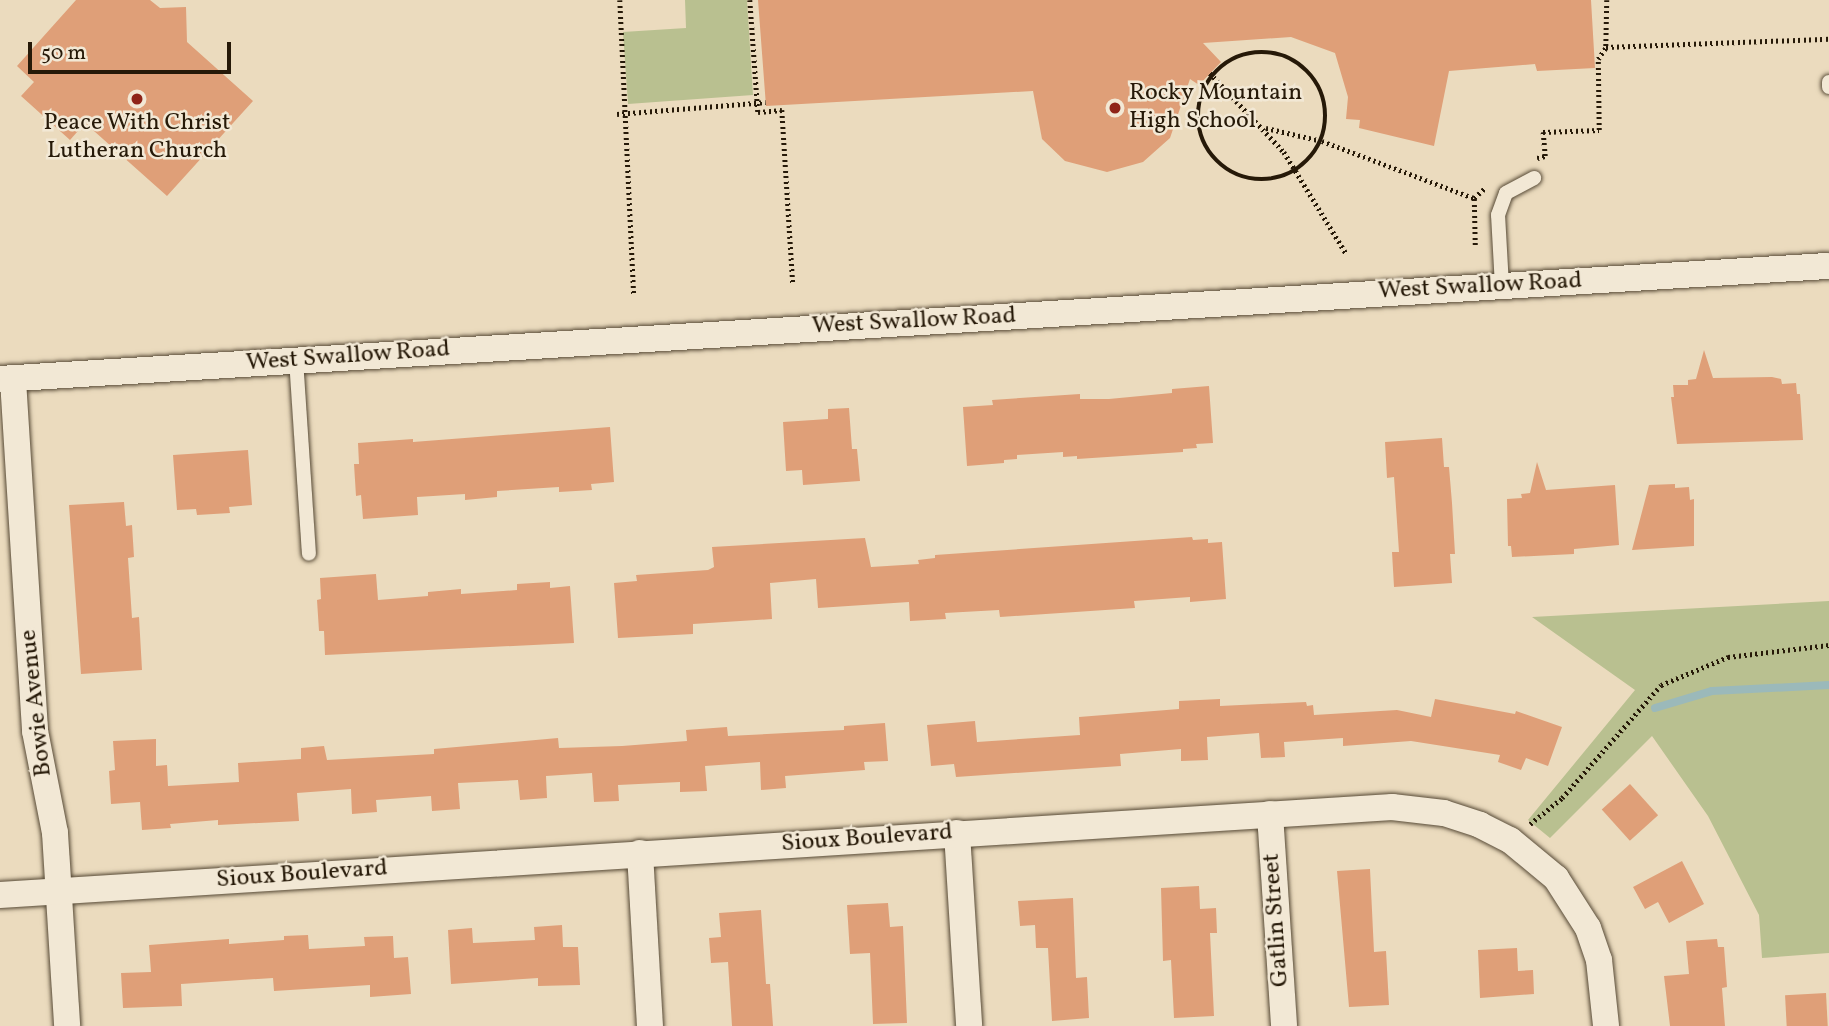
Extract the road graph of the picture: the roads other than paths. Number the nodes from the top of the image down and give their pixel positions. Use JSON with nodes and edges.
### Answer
{"nodes":[{"id":1,"x":1534,"y":178,"type":"dead end"},
{"id":2,"x":1829,"y":266,"type":"edge"},
{"id":3,"x":1502,"y":286,"type":"junction"},
{"id":4,"x":296,"y":359,"type":"junction"},
{"id":5,"x":6,"y":380,"type":"edge"},
{"id":6,"x":309,"y":554,"type":"dead end"},
{"id":7,"x":1269,"y":814,"type":"junction"},
{"id":8,"x":957,"y":833,"type":"junction"},
{"id":9,"x":640,"y":853,"type":"junction"},
{"id":10,"x":60,"y":891,"type":"junction"},
{"id":11,"x":0,"y":895,"type":"edge"},
{"id":12,"x":67,"y":1026,"type":"edge"},
{"id":13,"x":650,"y":1026,"type":"edge"},
{"id":14,"x":969,"y":1026,"type":"edge"},
{"id":15,"x":1284,"y":1026,"type":"edge"},
{"id":16,"x":1606,"y":1026,"type":"edge"}],
"edges":[{"from":1,"to":3,"type":"lane"},
{"from":2,"to":3,"type":"street","name":"West Swallow Road"},
{"from":3,"to":4,"type":"street","name":"West Swallow Road"},
{"from":4,"to":5,"type":"street","name":"West Swallow Road"},
{"from":4,"to":6,"type":"lane"},
{"from":5,"to":10,"type":"street","name":"Bowie Avenue"},
{"from":7,"to":8,"type":"street","name":"Sioux Boulevard"},
{"from":7,"to":15,"type":"street","name":"Gatlin Street"},
{"from":7,"to":16,"type":"street","name":"Sioux Boulevard"},
{"from":8,"to":9,"type":"street","name":"Sioux Boulevard"},
{"from":8,"to":14,"type":"street"},
{"from":9,"to":10,"type":"street","name":"Sioux Boulevard"},
{"from":9,"to":13,"type":"street"},
{"from":10,"to":11,"type":"street","name":"Sioux Boulevard"},
{"from":10,"to":12,"type":"street","name":"Bowie Avenue"}]}
